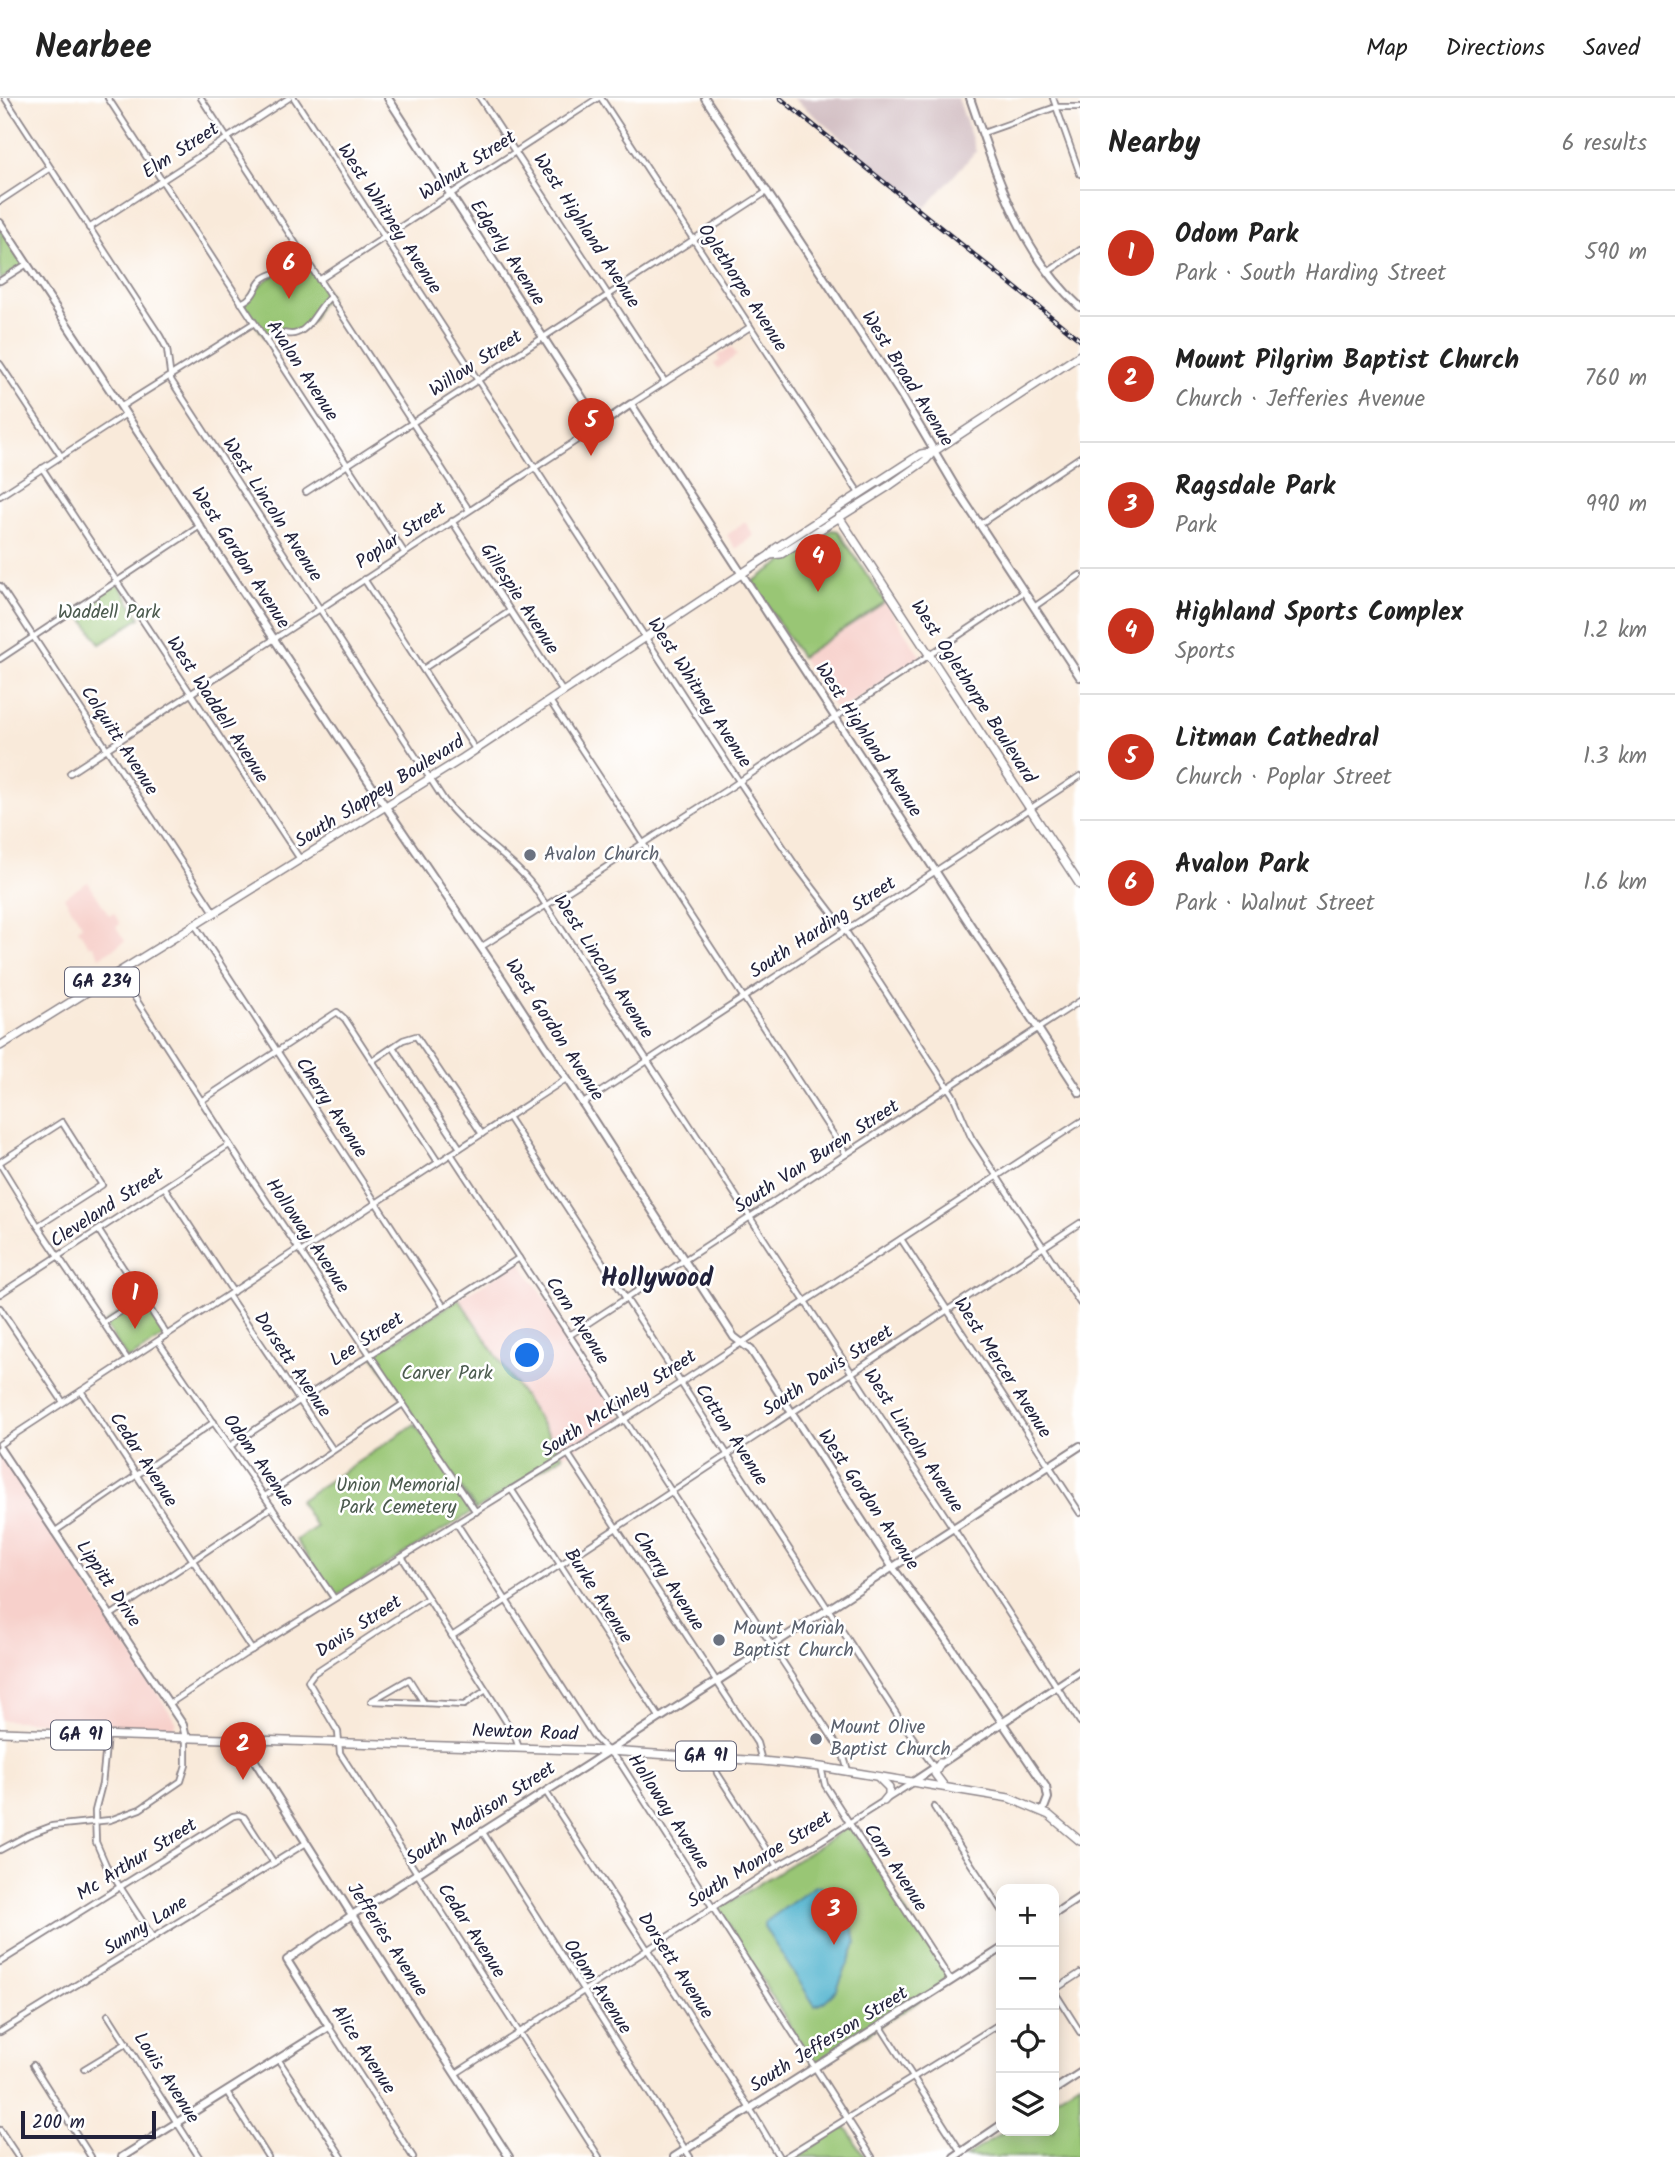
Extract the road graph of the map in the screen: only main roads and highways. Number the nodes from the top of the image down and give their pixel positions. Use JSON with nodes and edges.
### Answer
{"nodes":[{"id":1,"x":1080,"y":355,"type":"edge"},
{"id":2,"x":933,"y":452,"type":"junction"},
{"id":3,"x":845,"y":502,"type":"junction"},
{"id":4,"x":839,"y":517,"type":"junction"},
{"id":5,"x":821,"y":518,"type":"junction"},
{"id":6,"x":770,"y":555,"type":"junction"},
{"id":7,"x":1080,"y":885,"type":"edge"},
{"id":8,"x":0,"y":1046,"type":"edge"},
{"id":9,"x":0,"y":1732,"type":"edge"},
{"id":10,"x":937,"y":1765,"type":"road end"},
{"id":11,"x":875,"y":1776,"type":"junction"},
{"id":12,"x":945,"y":1787,"type":"junction"},
{"id":13,"x":884,"y":1801,"type":"road end"},
{"id":14,"x":1080,"y":1842,"type":"edge"}],
"edges":[{"from":1,"to":2,"type":"main road"},
{"from":2,"to":3,"type":"main road","name":"South Slappey Boulevard"},
{"from":2,"to":4,"type":"main road","name":"South Slappey Boulevard"},
{"from":3,"to":4,"type":"main road"},
{"from":3,"to":5,"type":"main road","name":"South Slappey Boulevard","number":"GA 234"},
{"from":4,"to":5,"type":"main road"},
{"from":4,"to":6,"type":"main road","name":"South Slappey Boulevard","number":"GA 234"},
{"from":4,"to":7,"type":"main road","name":"West Oglethorpe Boulevard"},
{"from":5,"to":6,"type":"main road","name":"South Slappey Boulevard","number":"GA 234"},
{"from":6,"to":8,"type":"main road","name":"South Slappey Boulevard","number":"GA 234"},
{"from":9,"to":11,"type":"main road","name":"Newton Road","number":"GA 91"},
{"from":10,"to":12,"type":"main road"},
{"from":11,"to":12,"type":"main road","name":"Newton Road","number":"GA 91"},
{"from":11,"to":13,"type":"main road"},
{"from":12,"to":14,"type":"main road","name":"Newton Road","number":"GA 91"}]}
